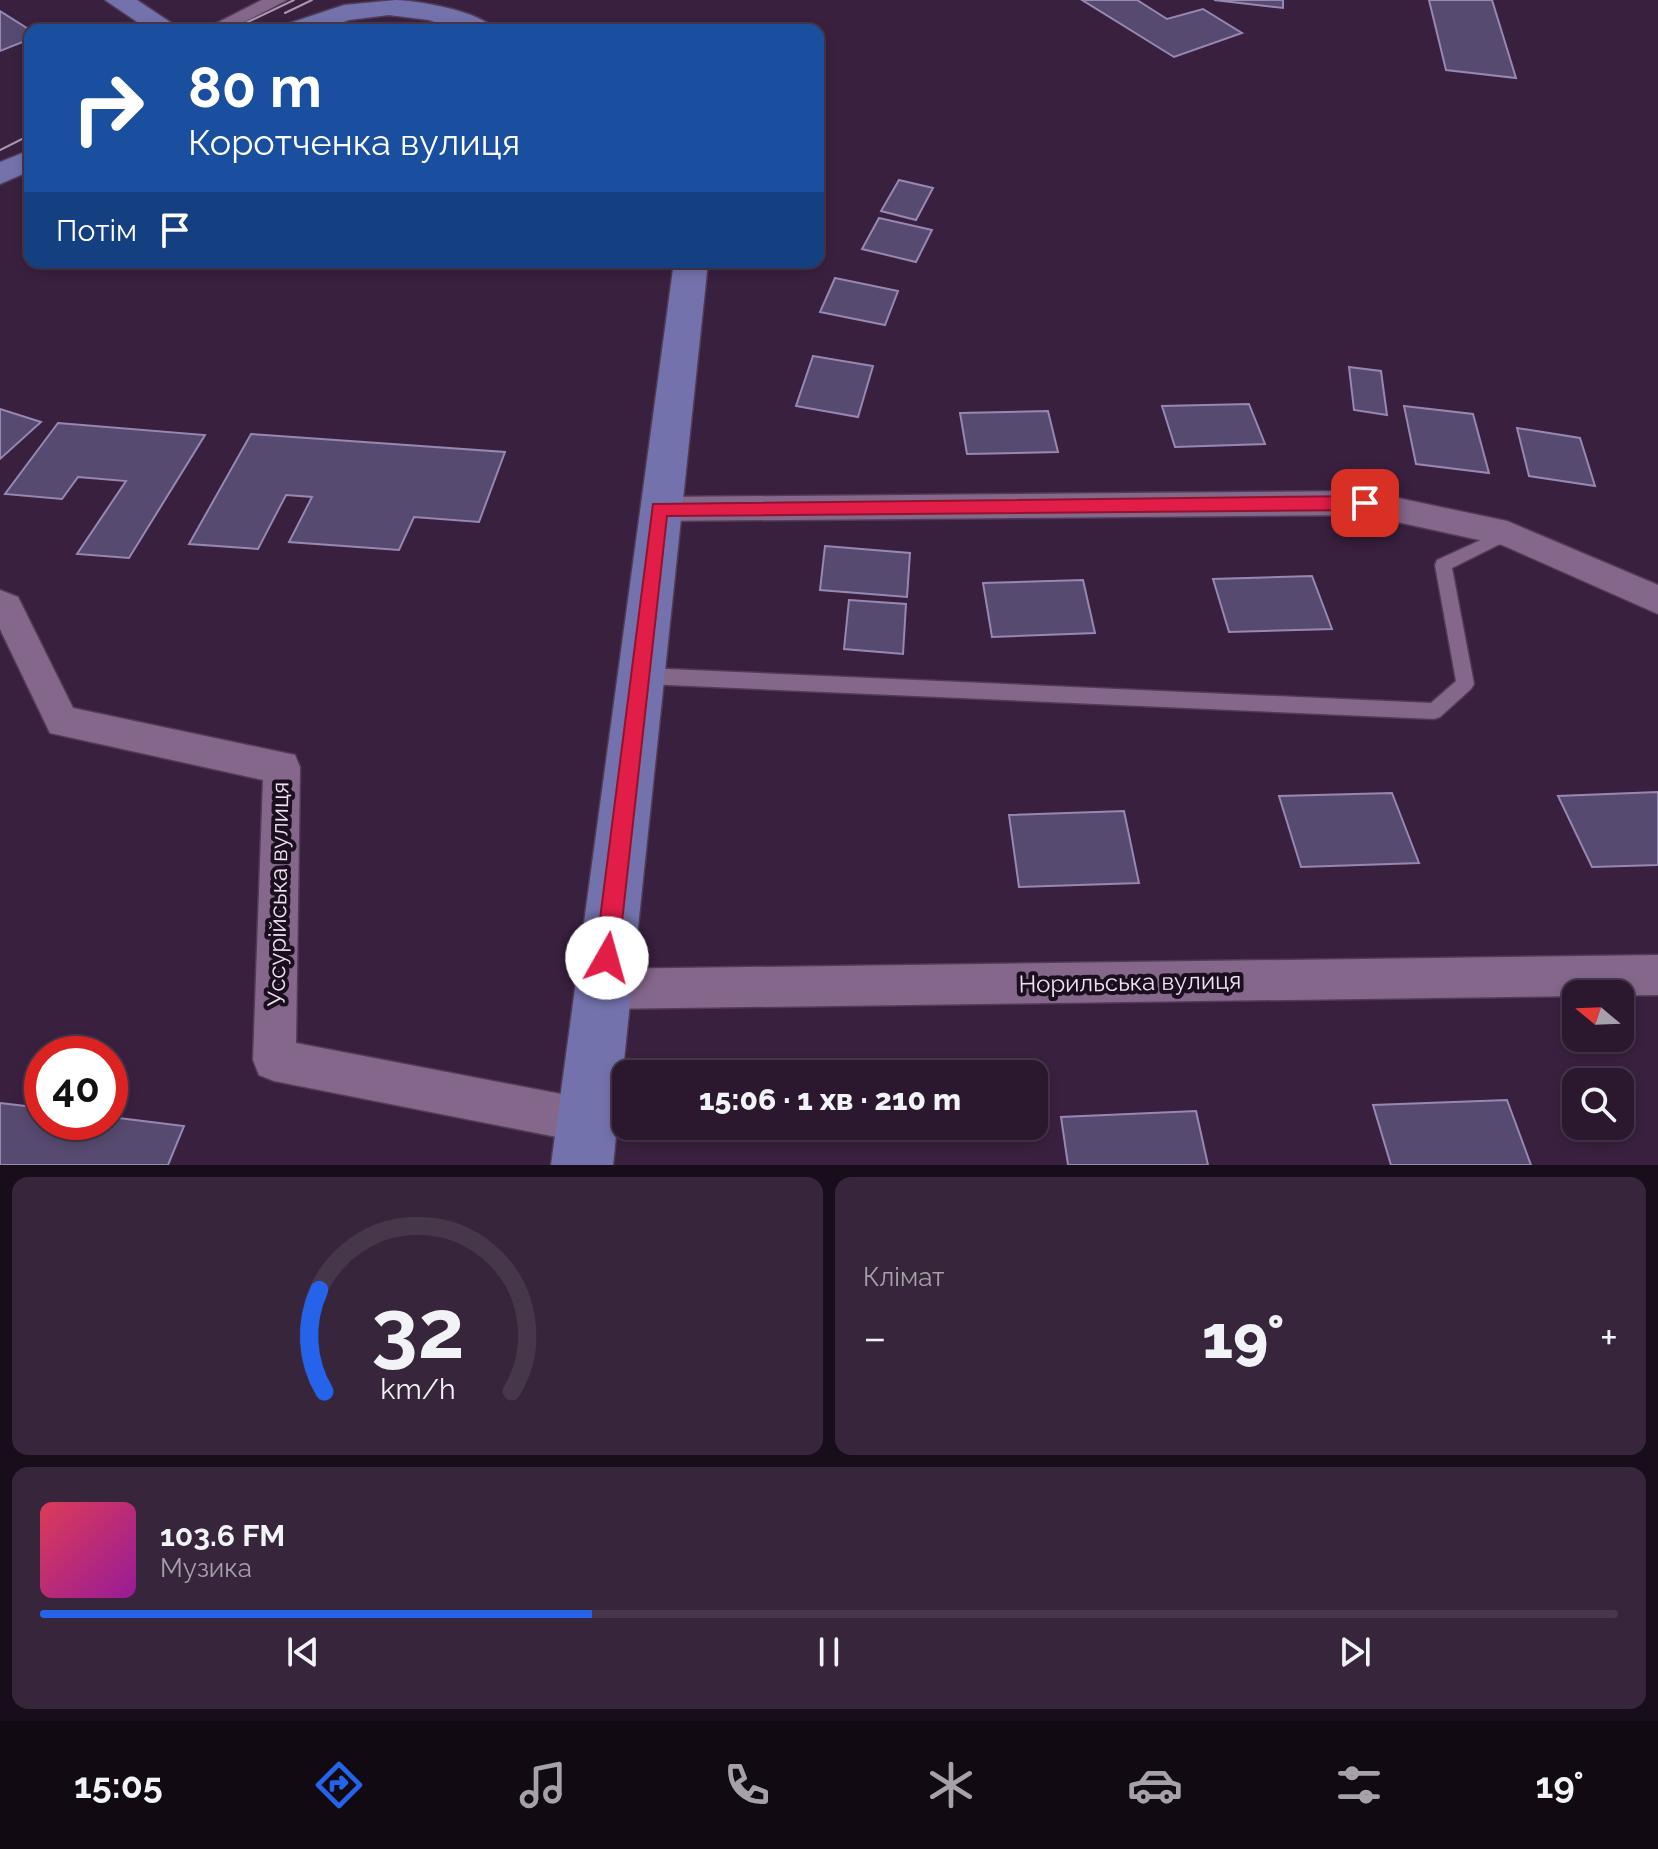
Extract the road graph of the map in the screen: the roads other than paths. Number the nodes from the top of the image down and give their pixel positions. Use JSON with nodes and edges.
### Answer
{"nodes":[{"id":1,"x":118,"y":0,"type":"edge"},
{"id":2,"x":277,"y":0,"type":"edge"},
{"id":3,"x":158,"y":24,"type":"edge"},
{"id":4,"x":226,"y":24,"type":"edge"},
{"id":5,"x":311,"y":24,"type":"edge"},
{"id":6,"x":468,"y":24,"type":"edge"},
{"id":7,"x":24,"y":162,"type":"edge"},
{"id":8,"x":0,"y":174,"type":"edge"},
{"id":9,"x":690,"y":268,"type":"edge"},
{"id":10,"x":660,"y":509,"type":"junction"},
{"id":11,"x":1507,"y":534,"type":"junction"},
{"id":12,"x":1658,"y":600,"type":"edge"},
{"id":13,"x":0,"y":604,"type":"edge"},
{"id":14,"x":641,"y":676,"type":"junction"},
{"id":15,"x":1658,"y":975,"type":"edge"},
{"id":16,"x":603,"y":989,"type":"junction"},
{"id":17,"x":584,"y":1143,"type":"edge"}],
"edges":[{"from":1,"to":3,"type":"street"},
{"from":2,"to":4,"type":"street"},
{"from":5,"to":6,"type":"street"},
{"from":7,"to":8,"type":"street"},
{"from":9,"to":10,"type":"street"},
{"from":10,"to":11,"type":"street"},
{"from":10,"to":14,"type":"street"},
{"from":11,"to":12,"type":"street"},
{"from":11,"to":14,"type":"lane"},
{"from":13,"to":17,"type":"street","name":"Уссурійська вулиця"},
{"from":14,"to":16,"type":"street"},
{"from":15,"to":16,"type":"street","name":"Норильська вулиця"},
{"from":16,"to":17,"type":"street"}]}
